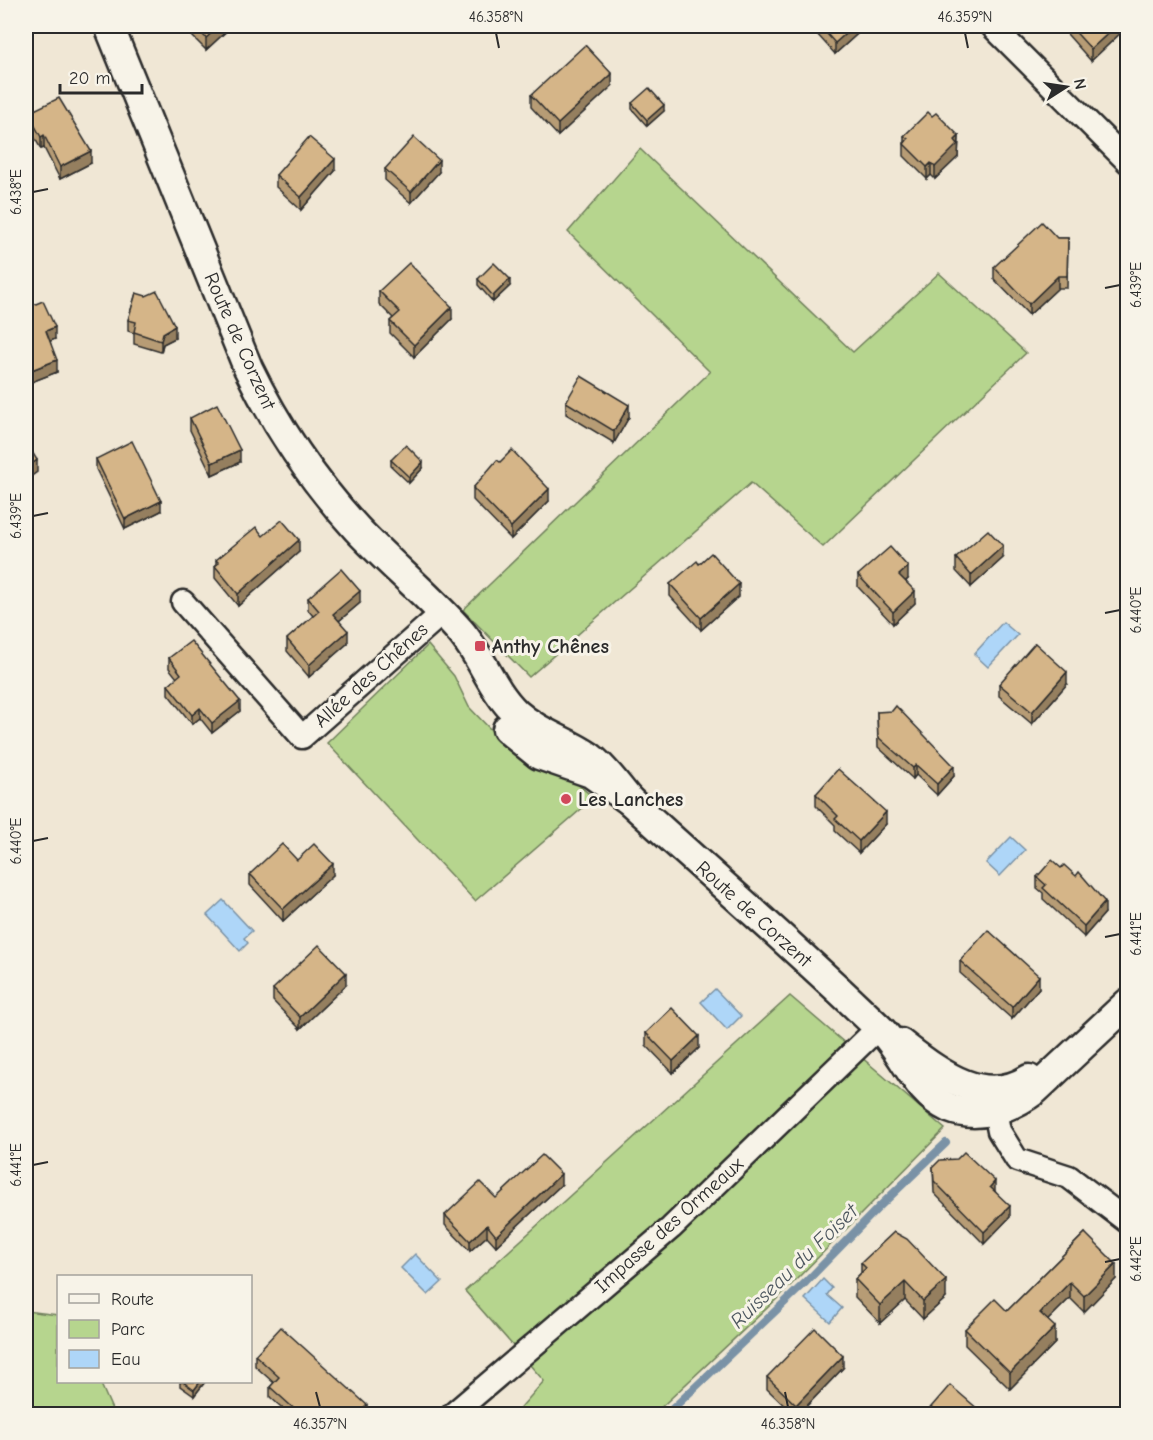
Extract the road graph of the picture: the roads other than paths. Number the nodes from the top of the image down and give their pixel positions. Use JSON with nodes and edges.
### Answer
{"nodes":[{"id":1,"x":110,"y":26,"type":"edge"},
{"id":2,"x":992,"y":26,"type":"edge"},
{"id":3,"x":1126,"y":157,"type":"edge"},
{"id":4,"x":183,"y":602,"type":"dead end"},
{"id":5,"x":441,"y":614,"type":"junction"},
{"id":6,"x":1118,"y":1012,"type":"edge"},
{"id":7,"x":879,"y":1027,"type":"junction"},
{"id":8,"x":993,"y":1100,"type":"junction"},
{"id":9,"x":1128,"y":1222,"type":"edge"},
{"id":10,"x":453,"y":1414,"type":"edge"}],
"edges":[{"from":1,"to":5,"type":"street","name":"Route de Corzent"},
{"from":2,"to":3,"type":"street"},
{"from":4,"to":5,"type":"street","name":"Allée des Chênes"},
{"from":5,"to":7,"type":"street","name":"Route de Corzent"},
{"from":6,"to":8,"type":"street","name":"Route de Corzent"},
{"from":7,"to":8,"type":"street","name":"Route de Corzent"},
{"from":7,"to":10,"type":"street","name":"Impasse des Ormeaux"},
{"from":8,"to":9,"type":"street"}]}
